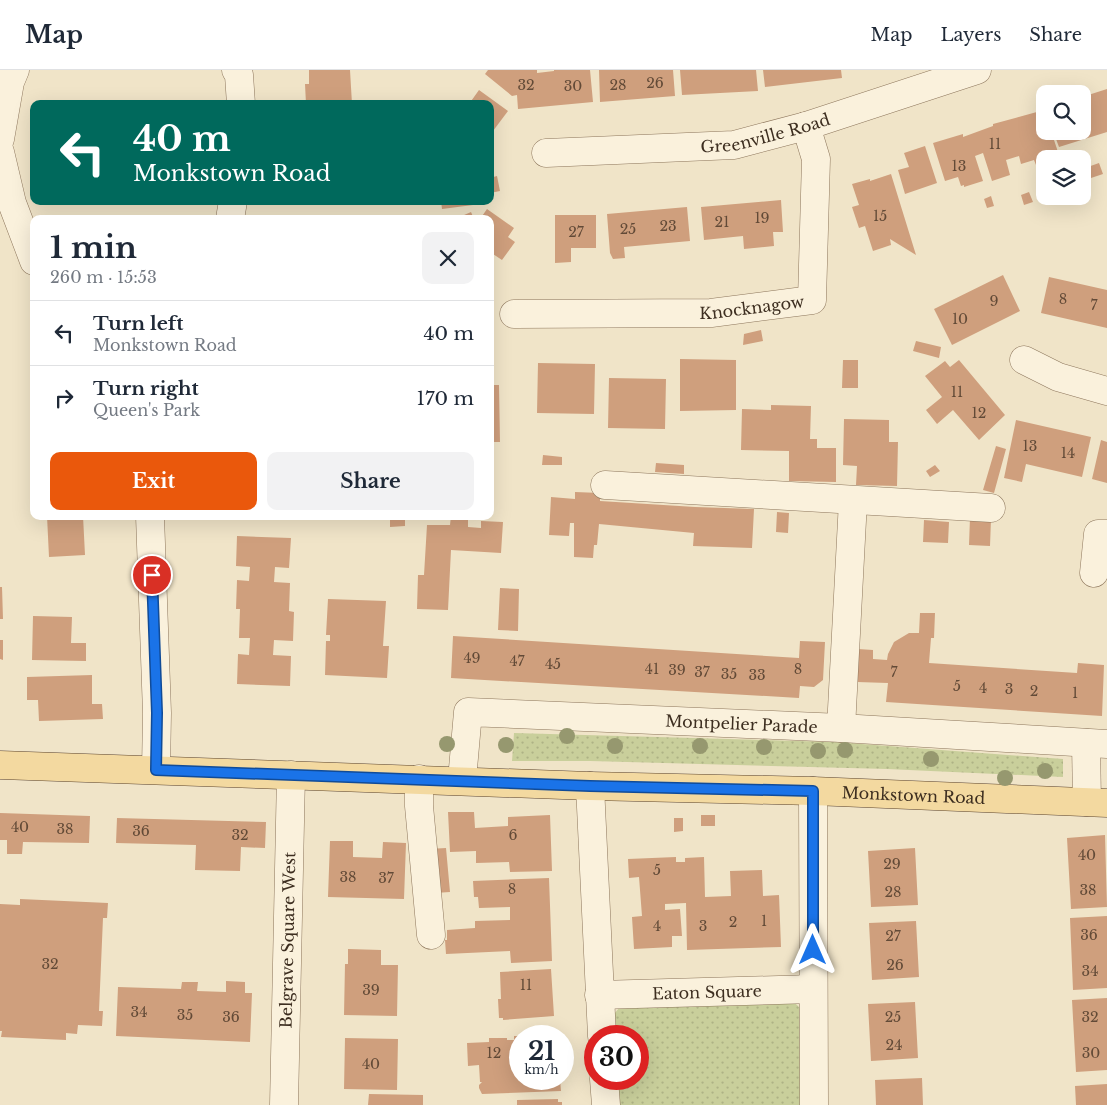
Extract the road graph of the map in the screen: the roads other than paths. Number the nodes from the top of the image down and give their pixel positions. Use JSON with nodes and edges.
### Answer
{"nodes":[{"id":1,"x":15,"y":70,"type":"edge"},
{"id":2,"x":236,"y":70,"type":"edge"},
{"id":3,"x":977,"y":70,"type":"edge"},
{"id":4,"x":241,"y":100,"type":"edge"},
{"id":5,"x":806,"y":126,"type":"junction"},
{"id":6,"x":0,"y":139,"type":"edge"},
{"id":7,"x":0,"y":152,"type":"edge"},
{"id":8,"x":546,"y":153,"type":"dead end"},
{"id":9,"x":30,"y":251,"type":"edge"},
{"id":10,"x":514,"y":314,"type":"dead end"},
{"id":11,"x":1024,"y":360,"type":"dead end"},
{"id":12,"x":1107,"y":391,"type":"edge"},
{"id":13,"x":605,"y":485,"type":"dead end"},
{"id":14,"x":853,"y":501,"type":"junction"},
{"id":15,"x":991,"y":508,"type":"dead end"},
{"id":16,"x":150,"y":520,"type":"edge"},
{"id":17,"x":1107,"y":534,"type":"edge"},
{"id":18,"x":1094,"y":573,"type":"dead end"},
{"id":19,"x":841,"y":728,"type":"junction"},
{"id":20,"x":1096,"y":743,"type":"edge"},
{"id":21,"x":0,"y":765,"type":"edge"},
{"id":22,"x":156,"y":770,"type":"junction"},
{"id":23,"x":291,"y":775,"type":"junction"},
{"id":24,"x":419,"y":779,"type":"junction"},
{"id":25,"x":462,"y":780,"type":"junction"},
{"id":26,"x":590,"y":786,"type":"junction"},
{"id":27,"x":813,"y":791,"type":"junction"},
{"id":28,"x":1097,"y":803,"type":"edge"},
{"id":29,"x":431,"y":934,"type":"dead end"},
{"id":30,"x":813,"y":989,"type":"junction"},
{"id":31,"x":599,"y":995,"type":"junction"},
{"id":32,"x":601,"y":1025,"type":"edge"},
{"id":33,"x":605,"y":1090,"type":"edge"},
{"id":34,"x":284,"y":1105,"type":"edge"},
{"id":35,"x":606,"y":1105,"type":"edge"},
{"id":36,"x":814,"y":1105,"type":"edge"}],
"edges":[{"from":1,"to":6,"type":"street"},
{"from":2,"to":4,"type":"street"},
{"from":3,"to":5,"type":"street","name":"Greenville Road"},
{"from":5,"to":8,"type":"street","name":"Greenville Road"},
{"from":5,"to":10,"type":"street","name":"Knocknagow"},
{"from":7,"to":9,"type":"street"},
{"from":11,"to":12,"type":"street"},
{"from":13,"to":14,"type":"street"},
{"from":14,"to":15,"type":"street"},
{"from":14,"to":19,"type":"street"},
{"from":16,"to":22,"type":"street"},
{"from":17,"to":18,"type":"street"},
{"from":19,"to":20,"type":"street","name":"Montpelier Parade"},
{"from":19,"to":25,"type":"street","name":"Montpelier Parade"},
{"from":20,"to":28,"type":"street","name":"Montpelier Parade"},
{"from":21,"to":22,"type":"main road","name":"Monkstown Road"},
{"from":22,"to":23,"type":"main road","name":"Monkstown Road"},
{"from":23,"to":24,"type":"main road","name":"Monkstown Road"},
{"from":23,"to":34,"type":"street","name":"Belgrave Square West"},
{"from":24,"to":25,"type":"main road","name":"Monkstown Road"},
{"from":24,"to":29,"type":"street"},
{"from":25,"to":26,"type":"main road","name":"Monkstown Road"},
{"from":26,"to":27,"type":"main road","name":"Monkstown Road"},
{"from":26,"to":31,"type":"street"},
{"from":27,"to":28,"type":"main road","name":"Monkstown Road"},
{"from":27,"to":30,"type":"street"},
{"from":30,"to":31,"type":"street","name":"Eaton Square"},
{"from":30,"to":36,"type":"street"},
{"from":31,"to":32,"type":"street"},
{"from":33,"to":35,"type":"street"}]}
